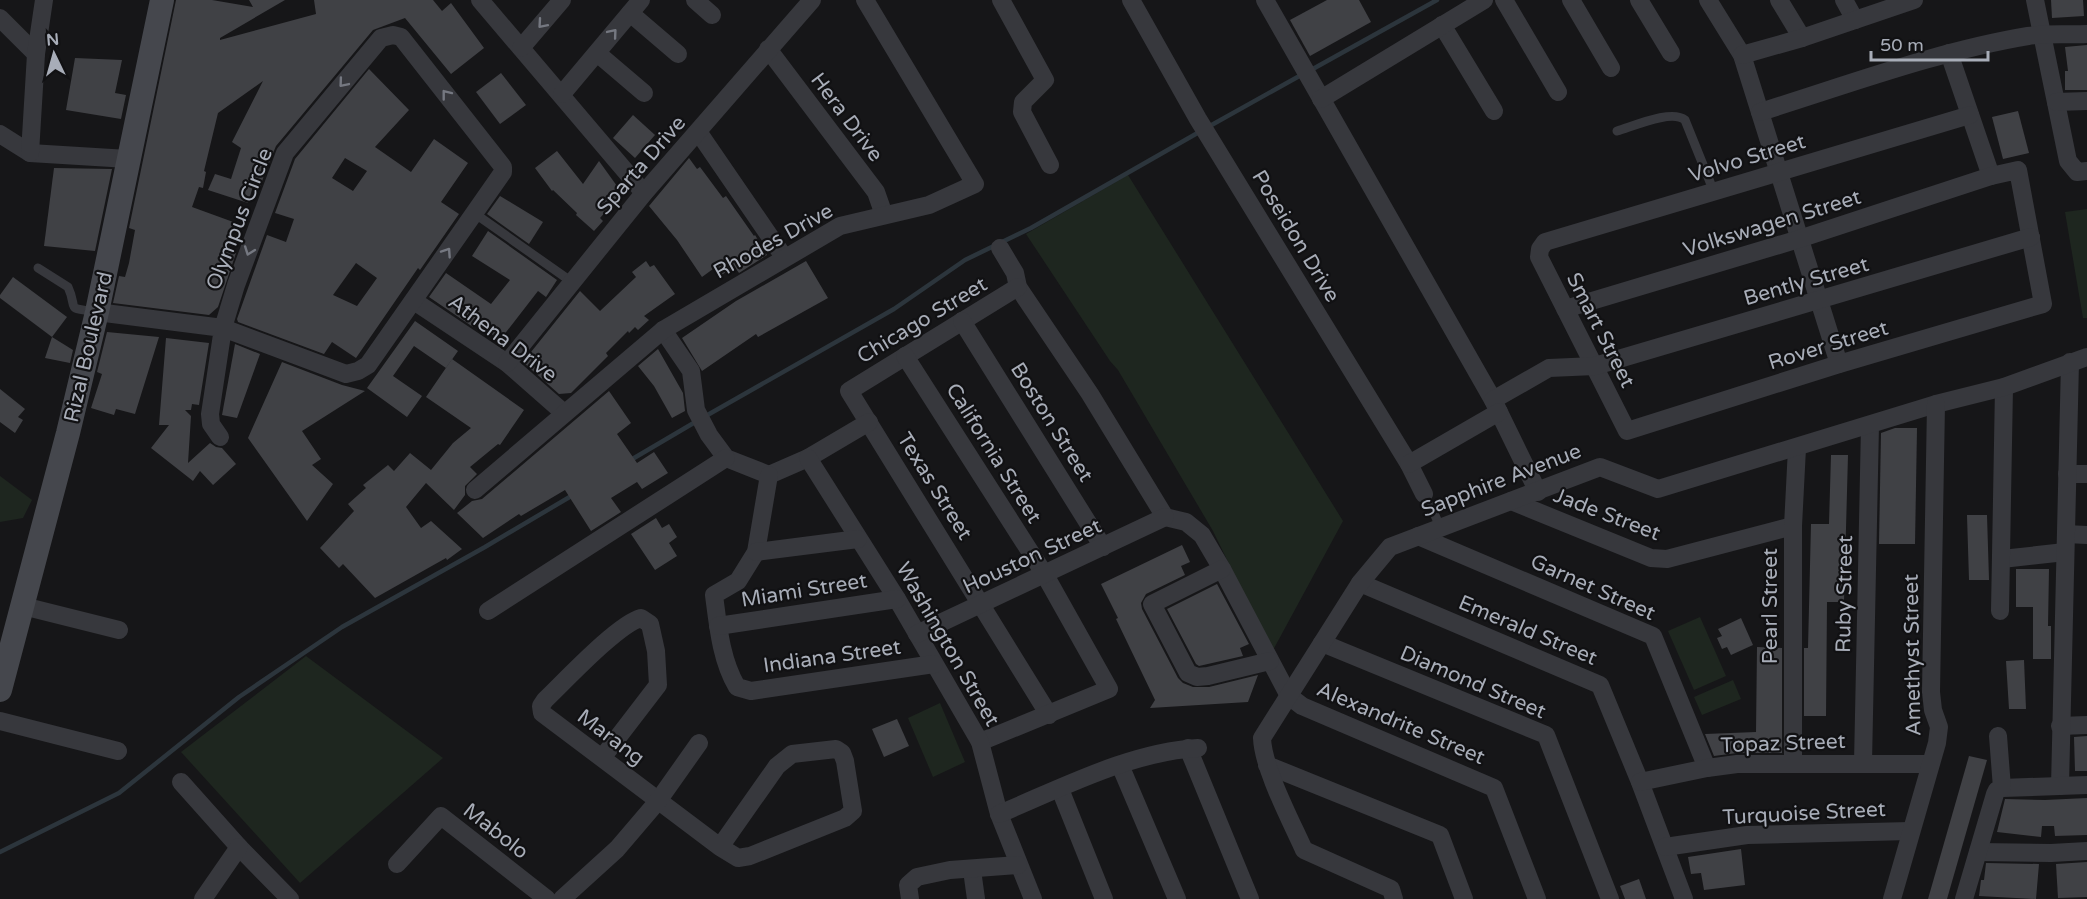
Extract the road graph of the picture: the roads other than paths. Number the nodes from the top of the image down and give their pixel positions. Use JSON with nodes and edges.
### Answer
{"nodes":[{"id":1,"x":44,"y":0,"type":"edge"},
{"id":2,"x":162,"y":0,"type":"edge"},
{"id":3,"x":562,"y":0,"type":"edge"},
{"id":4,"x":695,"y":0,"type":"edge"},
{"id":5,"x":812,"y":0,"type":"edge"},
{"id":6,"x":865,"y":0,"type":"edge"},
{"id":7,"x":1001,"y":0,"type":"edge"},
{"id":8,"x":1131,"y":0,"type":"edge"},
{"id":9,"x":1265,"y":0,"type":"edge"},
{"id":10,"x":1485,"y":0,"type":"edge"},
{"id":11,"x":1504,"y":0,"type":"edge"},
{"id":12,"x":1571,"y":0,"type":"edge"},
{"id":13,"x":1639,"y":0,"type":"edge"},
{"id":14,"x":1708,"y":0,"type":"edge"},
{"id":15,"x":1779,"y":0,"type":"edge"},
{"id":16,"x":1844,"y":0,"type":"edge"},
{"id":17,"x":1914,"y":0,"type":"edge"},
{"id":18,"x":2035,"y":0,"type":"edge"},
{"id":19,"x":482,"y":1,"type":"edge"},
{"id":20,"x":636,"y":7,"type":"edge"},
{"id":21,"x":712,"y":15,"type":"dead end"},
{"id":22,"x":0,"y":18,"type":"edge"},
{"id":23,"x":1855,"y":20,"type":"junction"},
{"id":24,"x":1442,"y":25,"type":"junction"},
{"id":25,"x":2087,"y":34,"type":"edge"},
{"id":26,"x":2043,"y":35,"type":"junction"},
{"id":27,"x":1802,"y":38,"type":"junction"},
{"id":28,"x":521,"y":48,"type":"junction"},
{"id":29,"x":768,"y":49,"type":"junction"},
{"id":30,"x":597,"y":53,"type":"junction"},
{"id":31,"x":1671,"y":53,"type":"dead end"},
{"id":32,"x":36,"y":54,"type":"junction"},
{"id":33,"x":678,"y":54,"type":"dead end"},
{"id":34,"x":1949,"y":54,"type":"junction"},
{"id":35,"x":1742,"y":55,"type":"junction"},
{"id":36,"x":1611,"y":68,"type":"dead end"},
{"id":37,"x":1558,"y":92,"type":"dead end"},
{"id":38,"x":644,"y":93,"type":"dead end"},
{"id":39,"x":562,"y":94,"type":"junction"},
{"id":40,"x":1317,"y":94,"type":"junction"},
{"id":41,"x":2087,"y":101,"type":"edge"},
{"id":42,"x":2056,"y":102,"type":"junction"},
{"id":43,"x":1494,"y":111,"type":"dead end"},
{"id":44,"x":1760,"y":112,"type":"junction"},
{"id":45,"x":1970,"y":115,"type":"junction"},
{"id":46,"x":1617,"y":131,"type":"dead end"},
{"id":47,"x":699,"y":133,"type":"junction"},
{"id":48,"x":0,"y":134,"type":"edge"},
{"id":49,"x":30,"y":153,"type":"junction"},
{"id":50,"x":128,"y":159,"type":"junction"},
{"id":51,"x":1050,"y":165,"type":"dead end"},
{"id":52,"x":1779,"y":172,"type":"junction"},
{"id":53,"x":2082,"y":172,"type":"edge"},
{"id":54,"x":1991,"y":176,"type":"junction"},
{"id":55,"x":1714,"y":192,"type":"junction"},
{"id":56,"x":645,"y":193,"type":"junction"},
{"id":57,"x":474,"y":213,"type":"junction"},
{"id":58,"x":884,"y":215,"type":"junction"},
{"id":59,"x":2031,"y":237,"type":"junction"},
{"id":60,"x":1799,"y":239,"type":"junction"},
{"id":61,"x":1000,"y":249,"type":"dead end"},
{"id":62,"x":1540,"y":249,"type":"joint"},
{"id":63,"x":784,"y":257,"type":"junction"},
{"id":64,"x":38,"y":268,"type":"dead end"},
{"id":65,"x":572,"y":282,"type":"junction"},
{"id":66,"x":1018,"y":287,"type":"junction"},
{"id":67,"x":414,"y":301,"type":"junction"},
{"id":68,"x":1818,"y":301,"type":"junction"},
{"id":69,"x":1565,"y":309,"type":"junction"},
{"id":70,"x":97,"y":312,"type":"junction"},
{"id":71,"x":962,"y":321,"type":"junction"},
{"id":72,"x":223,"y":328,"type":"junction"},
{"id":73,"x":663,"y":330,"type":"junction"},
{"id":74,"x":905,"y":356,"type":"junction"},
{"id":75,"x":2078,"y":360,"type":"edge"},
{"id":76,"x":507,"y":363,"type":"junction"},
{"id":77,"x":1839,"y":364,"type":"junction"},
{"id":78,"x":1595,"y":366,"type":"junction"},
{"id":79,"x":2004,"y":387,"type":"junction"},
{"id":80,"x":849,"y":391,"type":"joint"},
{"id":81,"x":1936,"y":404,"type":"junction"},
{"id":82,"x":1496,"y":406,"type":"junction"},
{"id":83,"x":564,"y":413,"type":"junction"},
{"id":84,"x":2078,"y":419,"type":"edge"},
{"id":85,"x":869,"y":422,"type":"junction"},
{"id":86,"x":1870,"y":425,"type":"junction"},
{"id":87,"x":1627,"y":431,"type":"joint"},
{"id":88,"x":220,"y":438,"type":"dead end"},
{"id":89,"x":1797,"y":448,"type":"junction"},
{"id":90,"x":726,"y":458,"type":"junction"},
{"id":91,"x":808,"y":458,"type":"junction"},
{"id":92,"x":1409,"y":464,"type":"junction"},
{"id":93,"x":2067,"y":474,"type":"junction"},
{"id":94,"x":2087,"y":474,"type":"edge"},
{"id":95,"x":769,"y":475,"type":"junction"},
{"id":96,"x":475,"y":490,"type":"dead end"},
{"id":97,"x":1538,"y":492,"type":"junction"},
{"id":98,"x":1428,"y":500,"type":"joint"},
{"id":99,"x":1511,"y":501,"type":"junction"},
{"id":100,"x":1166,"y":517,"type":"junction"},
{"id":101,"x":1793,"y":526,"type":"junction"},
{"id":102,"x":1440,"y":527,"type":"junction"},
{"id":103,"x":2087,"y":535,"type":"edge"},
{"id":104,"x":1418,"y":536,"type":"junction"},
{"id":105,"x":858,"y":538,"type":"junction"},
{"id":106,"x":2065,"y":543,"type":"junction"},
{"id":107,"x":1103,"y":547,"type":"junction"},
{"id":108,"x":756,"y":552,"type":"junction"},
{"id":109,"x":2002,"y":559,"type":"junction"},
{"id":110,"x":1222,"y":569,"type":"junction"},
{"id":111,"x":1045,"y":575,"type":"junction"},
{"id":112,"x":1360,"y":583,"type":"junction"},
{"id":113,"x":897,"y":599,"type":"junction"},
{"id":114,"x":982,"y":605,"type":"junction"},
{"id":115,"x":24,"y":606,"type":"junction"},
{"id":116,"x":488,"y":611,"type":"dead end"},
{"id":117,"x":2000,"y":611,"type":"dead end"},
{"id":118,"x":718,"y":626,"type":"junction"},
{"id":119,"x":119,"y":630,"type":"dead end"},
{"id":120,"x":917,"y":634,"type":"junction"},
{"id":121,"x":1322,"y":643,"type":"junction"},
{"id":122,"x":1270,"y":661,"type":"junction"},
{"id":123,"x":934,"y":664,"type":"junction"},
{"id":124,"x":0,"y":690,"type":"edge"},
{"id":125,"x":1289,"y":696,"type":"junction"},
{"id":126,"x":1049,"y":715,"type":"junction"},
{"id":127,"x":0,"y":721,"type":"edge"},
{"id":128,"x":2087,"y":724,"type":"edge"},
{"id":129,"x":2060,"y":726,"type":"junction"},
{"id":130,"x":1998,"y":736,"type":"dead end"},
{"id":131,"x":980,"y":742,"type":"junction"},
{"id":132,"x":699,"y":743,"type":"dead end"},
{"id":133,"x":118,"y":750,"type":"dead end"},
{"id":134,"x":602,"y":758,"type":"junction"},
{"id":135,"x":1863,"y":763,"type":"junction"},
{"id":136,"x":1793,"y":764,"type":"junction"},
{"id":137,"x":1930,"y":764,"type":"junction"},
{"id":138,"x":1120,"y":765,"type":"junction"},
{"id":139,"x":1268,"y":765,"type":"junction"},
{"id":140,"x":1707,"y":768,"type":"junction"},
{"id":141,"x":181,"y":782,"type":"dead end"},
{"id":142,"x":1640,"y":782,"type":"junction"},
{"id":143,"x":2087,"y":785,"type":"edge"},
{"id":144,"x":2060,"y":786,"type":"junction"},
{"id":145,"x":2002,"y":788,"type":"junction"},
{"id":146,"x":1060,"y":789,"type":"junction"},
{"id":147,"x":658,"y":801,"type":"junction"},
{"id":148,"x":999,"y":814,"type":"junction"},
{"id":149,"x":1910,"y":831,"type":"junction"},
{"id":150,"x":239,"y":847,"type":"junction"},
{"id":151,"x":720,"y":847,"type":"junction"},
{"id":152,"x":1665,"y":847,"type":"junction"},
{"id":153,"x":2087,"y":851,"type":"edge"},
{"id":154,"x":1978,"y":852,"type":"junction"},
{"id":155,"x":397,"y":864,"type":"dead end"},
{"id":156,"x":1018,"y":865,"type":"junction"},
{"id":157,"x":972,"y":870,"type":"junction"},
{"id":158,"x":909,"y":892,"type":"edge"},
{"id":159,"x":203,"y":899,"type":"edge"},
{"id":160,"x":291,"y":899,"type":"edge"},
{"id":161,"x":547,"y":899,"type":"edge"},
{"id":162,"x":562,"y":899,"type":"edge"},
{"id":163,"x":976,"y":899,"type":"edge"},
{"id":164,"x":1033,"y":899,"type":"edge"},
{"id":165,"x":1104,"y":899,"type":"edge"},
{"id":166,"x":1177,"y":899,"type":"edge"},
{"id":167,"x":1250,"y":899,"type":"edge"},
{"id":168,"x":1394,"y":899,"type":"edge"},
{"id":169,"x":1464,"y":899,"type":"edge"},
{"id":170,"x":1537,"y":899,"type":"edge"},
{"id":171,"x":1610,"y":899,"type":"edge"},
{"id":172,"x":1684,"y":899,"type":"edge"},
{"id":173,"x":1892,"y":899,"type":"edge"},
{"id":174,"x":1964,"y":899,"type":"edge"}],
"edges":[{"from":1,"to":32,"type":"street"},
{"from":2,"to":50,"type":"main road","name":"Rizal Boulevard"},
{"from":3,"to":28,"type":"street","one_way":true},
{"from":4,"to":21,"type":"street"},
{"from":5,"to":29,"type":"street","name":"Sparta Drive"},
{"from":6,"to":58,"type":"street","name":"Rhodes Drive"},
{"from":7,"to":51,"type":"street"},
{"from":8,"to":92,"type":"street","name":"Poseidon Drive"},
{"from":9,"to":40,"type":"street"},
{"from":10,"to":24,"type":"street"},
{"from":11,"to":37,"type":"street"},
{"from":12,"to":36,"type":"street"},
{"from":13,"to":31,"type":"street"},
{"from":14,"to":35,"type":"street"},
{"from":15,"to":27,"type":"street"},
{"from":16,"to":23,"type":"street"},
{"from":17,"to":23,"type":"street"},
{"from":18,"to":26,"type":"street"},
{"from":19,"to":28,"type":"street"},
{"from":30,"to":20,"type":"street","one_way":true},
{"from":20,"to":33,"type":"street"},
{"from":22,"to":32,"type":"street"},
{"from":23,"to":27,"type":"street"},
{"from":24,"to":40,"type":"street"},
{"from":24,"to":43,"type":"street"},
{"from":25,"to":26,"type":"street"},
{"from":26,"to":34,"type":"street"},
{"from":26,"to":42,"type":"street"},
{"from":27,"to":35,"type":"street"},
{"from":28,"to":39,"type":"street"},
{"from":29,"to":47,"type":"street","name":"Sparta Drive"},
{"from":29,"to":58,"type":"street","name":"Hera Drive"},
{"from":30,"to":38,"type":"street"},
{"from":30,"to":39,"type":"street"},
{"from":32,"to":49,"type":"street"},
{"from":34,"to":44,"type":"street"},
{"from":34,"to":45,"type":"street"},
{"from":35,"to":44,"type":"street"},
{"from":39,"to":56,"type":"street"},
{"from":40,"to":82,"type":"street"},
{"from":41,"to":42,"type":"street"},
{"from":42,"to":53,"type":"street"},
{"from":44,"to":52,"type":"street"},
{"from":45,"to":52,"type":"street","name":"Volvo Street"},
{"from":45,"to":54,"type":"street"},
{"from":46,"to":55,"type":"lane"},
{"from":47,"to":56,"type":"street","name":"Sparta Drive"},
{"from":47,"to":63,"type":"street"},
{"from":48,"to":49,"type":"street"},
{"from":49,"to":50,"type":"street"},
{"from":50,"to":70,"type":"main road","name":"Rizal Boulevard"},
{"from":52,"to":55,"type":"street","name":"Volvo Street"},
{"from":52,"to":60,"type":"street"},
{"from":54,"to":59,"type":"street","name":"Volkswagen Street"},
{"from":54,"to":60,"type":"street","name":"Volkswagen Street"},
{"from":55,"to":62,"type":"street","name":"Volvo Street"},
{"from":56,"to":65,"type":"street","name":"Sparta Drive"},
{"from":57,"to":65,"type":"lane"},
{"from":67,"to":57,"type":"street","name":"Olympus Circle","one_way":true},
{"from":57,"to":72,"type":"street","name":"Olympus Circle","one_way":true},
{"from":58,"to":63,"type":"street","name":"Rhodes Drive"},
{"from":59,"to":68,"type":"street","name":"Bently Street"},
{"from":59,"to":77,"type":"street","name":"Rover Street"},
{"from":60,"to":68,"type":"street"},
{"from":60,"to":69,"type":"street","name":"Volkswagen Street"},
{"from":61,"to":66,"type":"street"},
{"from":62,"to":69,"type":"street","name":"Smart Street"},
{"from":63,"to":73,"type":"street","name":"Rhodes Drive"},
{"from":64,"to":70,"type":"lane"},
{"from":65,"to":76,"type":"street","name":"Sparta Drive"},
{"from":66,"to":71,"type":"street","name":"Chicago Street"},
{"from":66,"to":100,"type":"street"},
{"from":67,"to":72,"type":"street","name":"Olympus Circle"},
{"from":67,"to":76,"type":"street","name":"Athena Drive"},
{"from":68,"to":77,"type":"street"},
{"from":68,"to":78,"type":"street","name":"Bently Street"},
{"from":69,"to":78,"type":"street","name":"Smart Street"},
{"from":70,"to":72,"type":"street","name":"Olympus Circle"},
{"from":70,"to":115,"type":"main road","name":"Rizal Boulevard"},
{"from":71,"to":74,"type":"street","name":"Chicago Street"},
{"from":71,"to":107,"type":"street","name":"Boston Street"},
{"from":72,"to":88,"type":"street"},
{"from":73,"to":83,"type":"street","name":"Rhodes Drive"},
{"from":73,"to":90,"type":"street"},
{"from":74,"to":80,"type":"street","name":"Chicago Street"},
{"from":74,"to":111,"type":"street","name":"California Street"},
{"from":75,"to":79,"type":"street","name":"Sapphire Avenue"},
{"from":75,"to":84,"type":"street"},
{"from":76,"to":83,"type":"street","name":"Athena Drive"},
{"from":77,"to":87,"type":"street","name":"Rover Street"},
{"from":78,"to":82,"type":"street","name":"Bently Street"},
{"from":78,"to":87,"type":"street","name":"Smart Street"},
{"from":79,"to":81,"type":"street","name":"Sapphire Avenue"},
{"from":79,"to":109,"type":"street"},
{"from":80,"to":85,"type":"street","name":"Texas Street"},
{"from":81,"to":86,"type":"street","name":"Sapphire Avenue"},
{"from":81,"to":137,"type":"street","name":"Amethyst Street"},
{"from":82,"to":92,"type":"street","name":"Bently Street"},
{"from":82,"to":97,"type":"street"},
{"from":83,"to":96,"type":"street","name":"Rhodes Drive"},
{"from":84,"to":93,"type":"street"},
{"from":85,"to":91,"type":"street"},
{"from":85,"to":114,"type":"street","name":"Texas Street"},
{"from":86,"to":89,"type":"street","name":"Sapphire Avenue"},
{"from":86,"to":135,"type":"street","name":"Ruby Street"},
{"from":89,"to":97,"type":"street","name":"Sapphire Avenue"},
{"from":89,"to":101,"type":"street","name":"Pearl Street"},
{"from":90,"to":95,"type":"street"},
{"from":90,"to":116,"type":"street"},
{"from":91,"to":95,"type":"street"},
{"from":91,"to":105,"type":"street","name":"Washington Street"},
{"from":92,"to":98,"type":"street","name":"Poseidon Drive"},
{"from":93,"to":94,"type":"street"},
{"from":93,"to":106,"type":"street"},
{"from":95,"to":108,"type":"street"},
{"from":97,"to":99,"type":"street","name":"Sapphire Avenue"},
{"from":98,"to":102,"type":"lane"},
{"from":99,"to":101,"type":"street","name":"Jade Street"},
{"from":99,"to":102,"type":"street","name":"Sapphire Avenue"},
{"from":100,"to":107,"type":"street","name":"Houston Street"},
{"from":100,"to":110,"type":"street","name":"Alexandrite Street"},
{"from":101,"to":136,"type":"street","name":"Pearl Street"},
{"from":102,"to":104,"type":"street","name":"Sapphire Avenue"},
{"from":103,"to":106,"type":"street"},
{"from":104,"to":112,"type":"street","name":"Sapphire Avenue"},
{"from":104,"to":140,"type":"street","name":"Garnet Street"},
{"from":105,"to":108,"type":"street"},
{"from":105,"to":113,"type":"street","name":"Washington Street"},
{"from":106,"to":109,"type":"street"},
{"from":106,"to":129,"type":"street"},
{"from":107,"to":111,"type":"street","name":"Houston Street"},
{"from":108,"to":118,"type":"street"},
{"from":109,"to":117,"type":"street"},
{"from":110,"to":122,"type":"street","name":"Alexandrite Street"},
{"from":110,"to":122,"type":"street"},
{"from":111,"to":114,"type":"street","name":"Houston Street"},
{"from":111,"to":126,"type":"street","name":"California Street"},
{"from":112,"to":121,"type":"street","name":"Sapphire Avenue"},
{"from":112,"to":142,"type":"street","name":"Emerald Street"},
{"from":113,"to":118,"type":"street","name":"Miami Street"},
{"from":113,"to":120,"type":"street","name":"Washington Street"},
{"from":114,"to":120,"type":"street","name":"Houston Street"},
{"from":114,"to":126,"type":"street","name":"Texas Street"},
{"from":115,"to":119,"type":"street"},
{"from":115,"to":124,"type":"main road","name":"Rizal Boulevard"},
{"from":118,"to":123,"type":"street","name":"Indiana Street"},
{"from":120,"to":123,"type":"street","name":"Washington Street"},
{"from":121,"to":125,"type":"street","name":"Sapphire Avenue"},
{"from":121,"to":171,"type":"street","name":"Diamond Street"},
{"from":122,"to":125,"type":"street","name":"Alexandrite Street"},
{"from":123,"to":131,"type":"street","name":"Washington Street"},
{"from":125,"to":139,"type":"street"},
{"from":125,"to":170,"type":"street","name":"Alexandrite Street"},
{"from":126,"to":131,"type":"street"},
{"from":127,"to":133,"type":"street"},
{"from":128,"to":129,"type":"street"},
{"from":129,"to":144,"type":"street"},
{"from":130,"to":145,"type":"street"},
{"from":131,"to":148,"type":"street","name":"Washington Street"},
{"from":132,"to":147,"type":"street"},
{"from":134,"to":134,"type":"street","name":"Marang"},
{"from":134,"to":147,"type":"street","name":"Marang"},
{"from":135,"to":136,"type":"street","name":"Topaz Street"},
{"from":135,"to":137,"type":"street","name":"Topaz Street"},
{"from":136,"to":140,"type":"street","name":"Topaz Street"},
{"from":137,"to":149,"type":"street","name":"Amethyst Street"},
{"from":138,"to":146,"type":"street"},
{"from":138,"to":166,"type":"street"},
{"from":138,"to":167,"type":"street"},
{"from":139,"to":168,"type":"street"},
{"from":139,"to":169,"type":"street"},
{"from":140,"to":142,"type":"street","name":"Topaz Street"},
{"from":141,"to":150,"type":"street"},
{"from":142,"to":152,"type":"street","name":"Emerald Street"},
{"from":143,"to":144,"type":"street"},
{"from":144,"to":145,"type":"street"},
{"from":145,"to":154,"type":"street"},
{"from":146,"to":148,"type":"street"},
{"from":146,"to":165,"type":"street"},
{"from":147,"to":151,"type":"street","name":"Marang"},
{"from":147,"to":162,"type":"street"},
{"from":148,"to":156,"type":"street","name":"Washington Street"},
{"from":149,"to":152,"type":"street","name":"Turquoise Street"},
{"from":149,"to":173,"type":"street","name":"Amethyst Street"},
{"from":150,"to":159,"type":"street"},
{"from":150,"to":160,"type":"street"},
{"from":151,"to":151,"type":"street","name":"Marang"},
{"from":152,"to":172,"type":"street","name":"Emerald Street"},
{"from":153,"to":154,"type":"street"},
{"from":154,"to":174,"type":"street"},
{"from":155,"to":161,"type":"street","name":"Mabolo"},
{"from":156,"to":157,"type":"street"},
{"from":156,"to":164,"type":"street","name":"Washington Street"},
{"from":157,"to":158,"type":"street"},
{"from":157,"to":163,"type":"street"}]}
